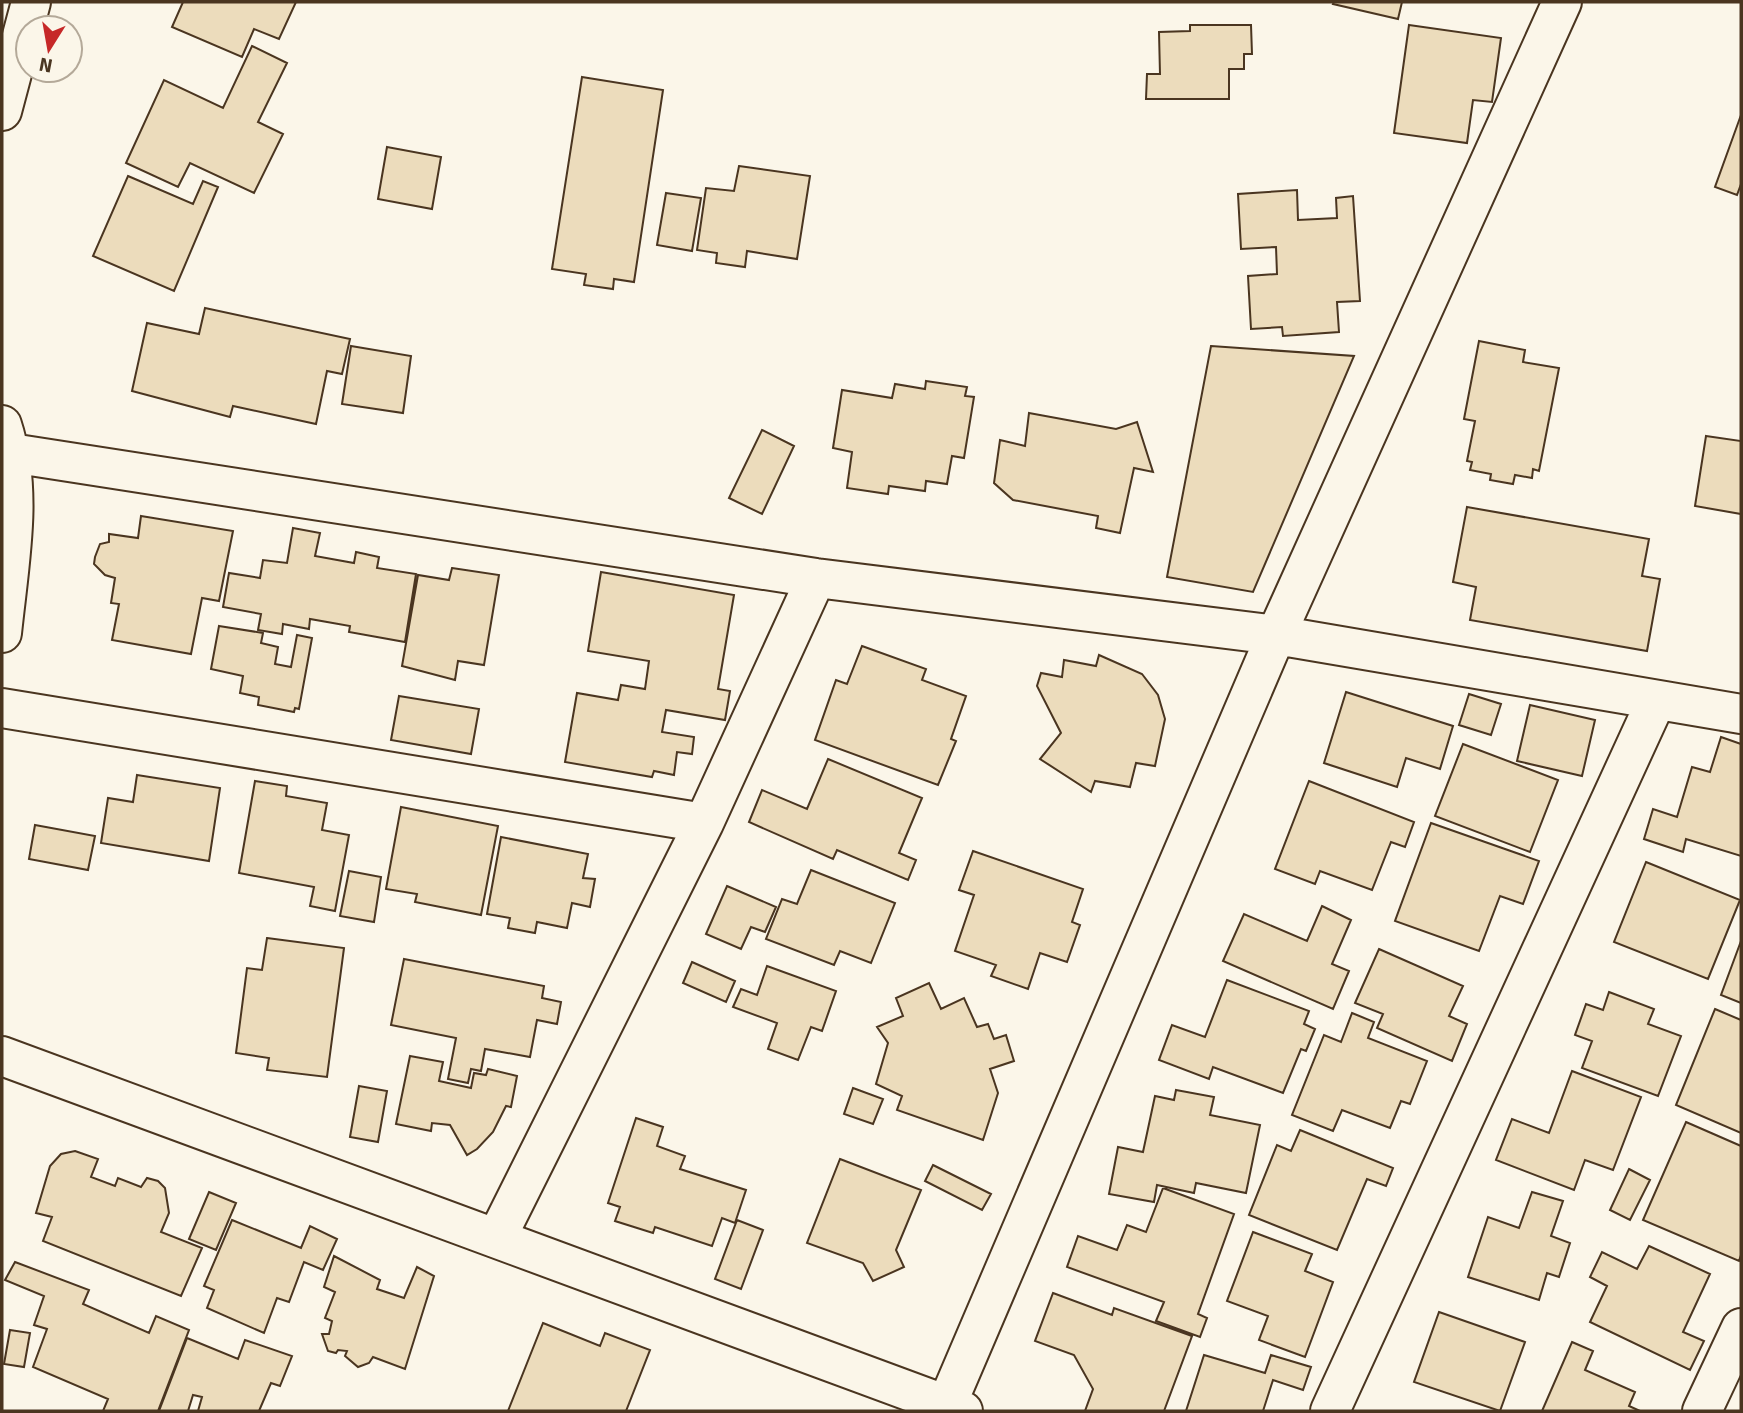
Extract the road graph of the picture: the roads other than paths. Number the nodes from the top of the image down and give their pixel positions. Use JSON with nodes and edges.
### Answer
{"nodes":[{"id":1,"x":31,"y":2,"type":"edge"},
{"id":2,"x":1562,"y":2,"type":"edge"},
{"id":3,"x":2,"y":111,"type":"edge"},
{"id":4,"x":6,"y":439,"type":"edge"},
{"id":5,"x":816,"y":578,"type":"junction"},
{"id":6,"x":2,"y":633,"type":"edge"},
{"id":7,"x":1276,"y":635,"type":"junction"},
{"id":8,"x":1656,"y":701,"type":"junction"},
{"id":9,"x":2,"y":708,"type":"edge"},
{"id":10,"x":1741,"y":714,"type":"edge"},
{"id":11,"x":704,"y":823,"type":"junction"},
{"id":12,"x":2,"y":1056,"type":"edge"},
{"id":13,"x":497,"y":1237,"type":"junction"},
{"id":14,"x":1741,"y":1328,"type":"edge"},
{"id":15,"x":951,"y":1409,"type":"edge"},
{"id":16,"x":1330,"y":1411,"type":"edge"},
{"id":17,"x":1702,"y":1411,"type":"edge"}],
"edges":[{"from":1,"to":3,"type":"street"},
{"from":2,"to":7,"type":"street"},
{"from":4,"to":5,"type":"street"},
{"from":4,"to":6,"type":"street"},
{"from":5,"to":7,"type":"street"},
{"from":5,"to":11,"type":"street"},
{"from":7,"to":8,"type":"street"},
{"from":7,"to":15,"type":"street"},
{"from":8,"to":10,"type":"street"},
{"from":8,"to":16,"type":"street"},
{"from":9,"to":11,"type":"street"},
{"from":11,"to":13,"type":"street"},
{"from":12,"to":13,"type":"street"},
{"from":13,"to":15,"type":"street"},
{"from":14,"to":17,"type":"street"}]}
